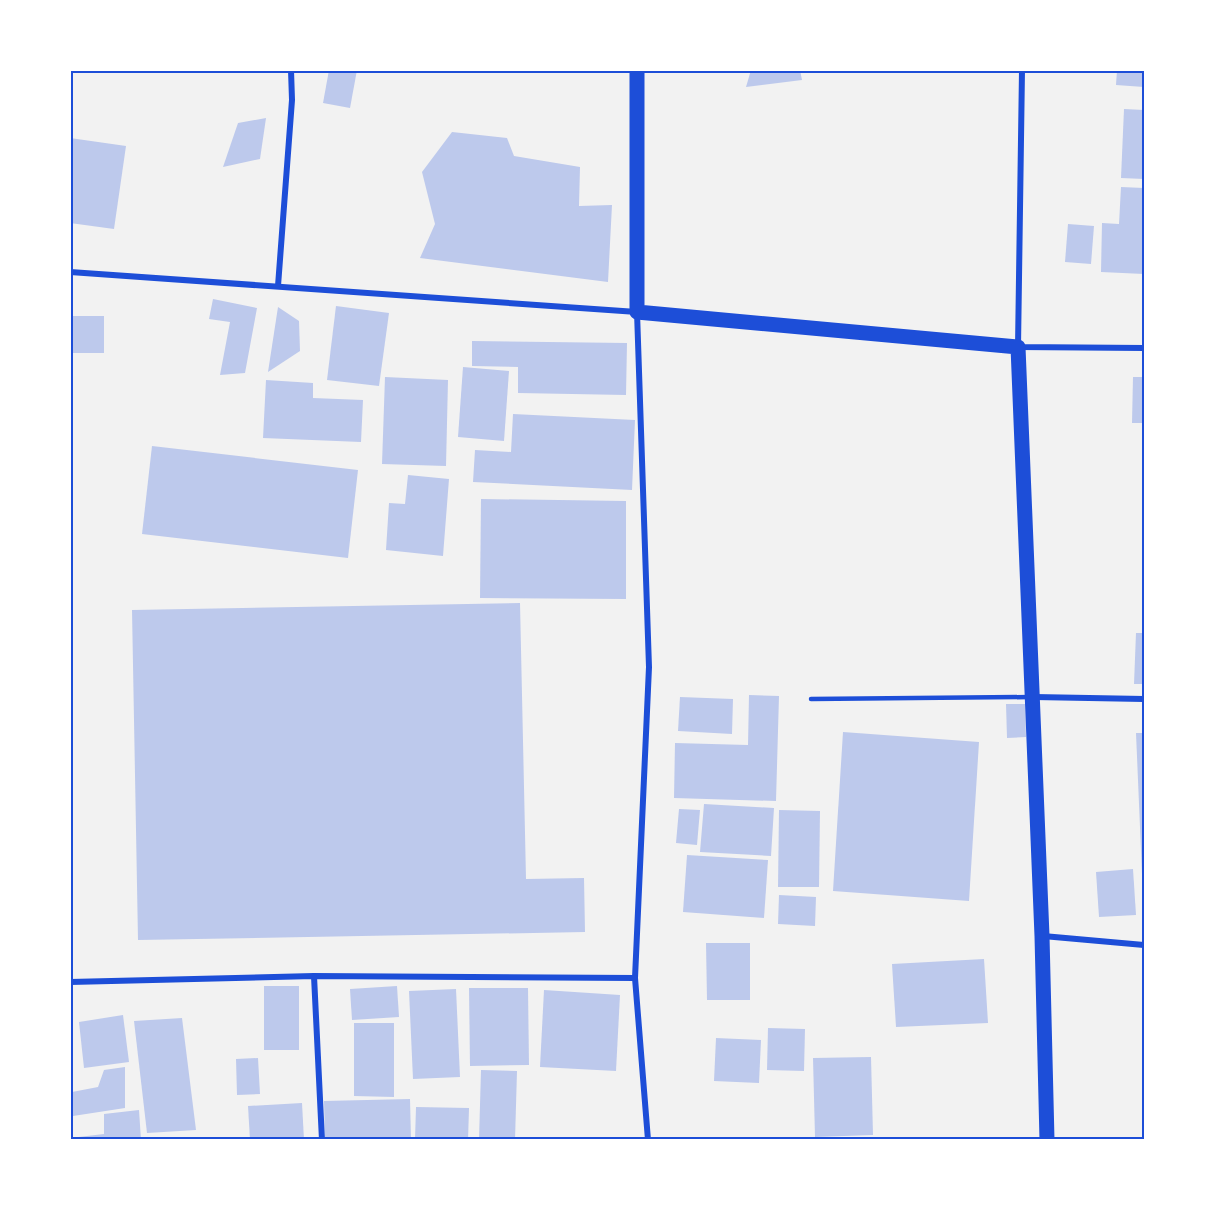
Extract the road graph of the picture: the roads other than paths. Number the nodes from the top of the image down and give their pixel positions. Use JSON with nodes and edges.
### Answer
{"nodes":[{"id":1,"x":291,"y":70,"type":"edge"},
{"id":2,"x":637,"y":70,"type":"edge"},
{"id":3,"x":1022,"y":70,"type":"edge"},
{"id":4,"x":70,"y":272,"type":"edge"},
{"id":5,"x":278,"y":286,"type":"junction"},
{"id":6,"x":637,"y":312,"type":"junction"},
{"id":7,"x":1018,"y":346,"type":"junction"},
{"id":8,"x":1144,"y":348,"type":"edge"},
{"id":9,"x":1033,"y":697,"type":"junction"},
{"id":10,"x":811,"y":699,"type":"dead end"},
{"id":11,"x":1144,"y":699,"type":"edge"},
{"id":12,"x":1042,"y":936,"type":"junction"},
{"id":13,"x":1144,"y":945,"type":"edge"},
{"id":14,"x":314,"y":976,"type":"junction"},
{"id":15,"x":635,"y":978,"type":"junction"},
{"id":16,"x":70,"y":982,"type":"edge"},
{"id":17,"x":322,"y":1140,"type":"edge"},
{"id":18,"x":648,"y":1140,"type":"edge"},
{"id":19,"x":1047,"y":1140,"type":"edge"}],
"edges":[{"from":1,"to":5,"type":"street"},
{"from":2,"to":6,"type":"main road"},
{"from":3,"to":7,"type":"street"},
{"from":4,"to":5,"type":"street"},
{"from":5,"to":6,"type":"street"},
{"from":6,"to":7,"type":"main road"},
{"from":6,"to":15,"type":"street"},
{"from":7,"to":8,"type":"street"},
{"from":7,"to":9,"type":"main road"},
{"from":9,"to":10,"type":"lane"},
{"from":9,"to":11,"type":"street"},
{"from":9,"to":12,"type":"main road"},
{"from":12,"to":13,"type":"street"},
{"from":12,"to":19,"type":"main road"},
{"from":14,"to":15,"type":"street"},
{"from":14,"to":16,"type":"street"},
{"from":14,"to":17,"type":"street"},
{"from":15,"to":18,"type":"street"}]}
